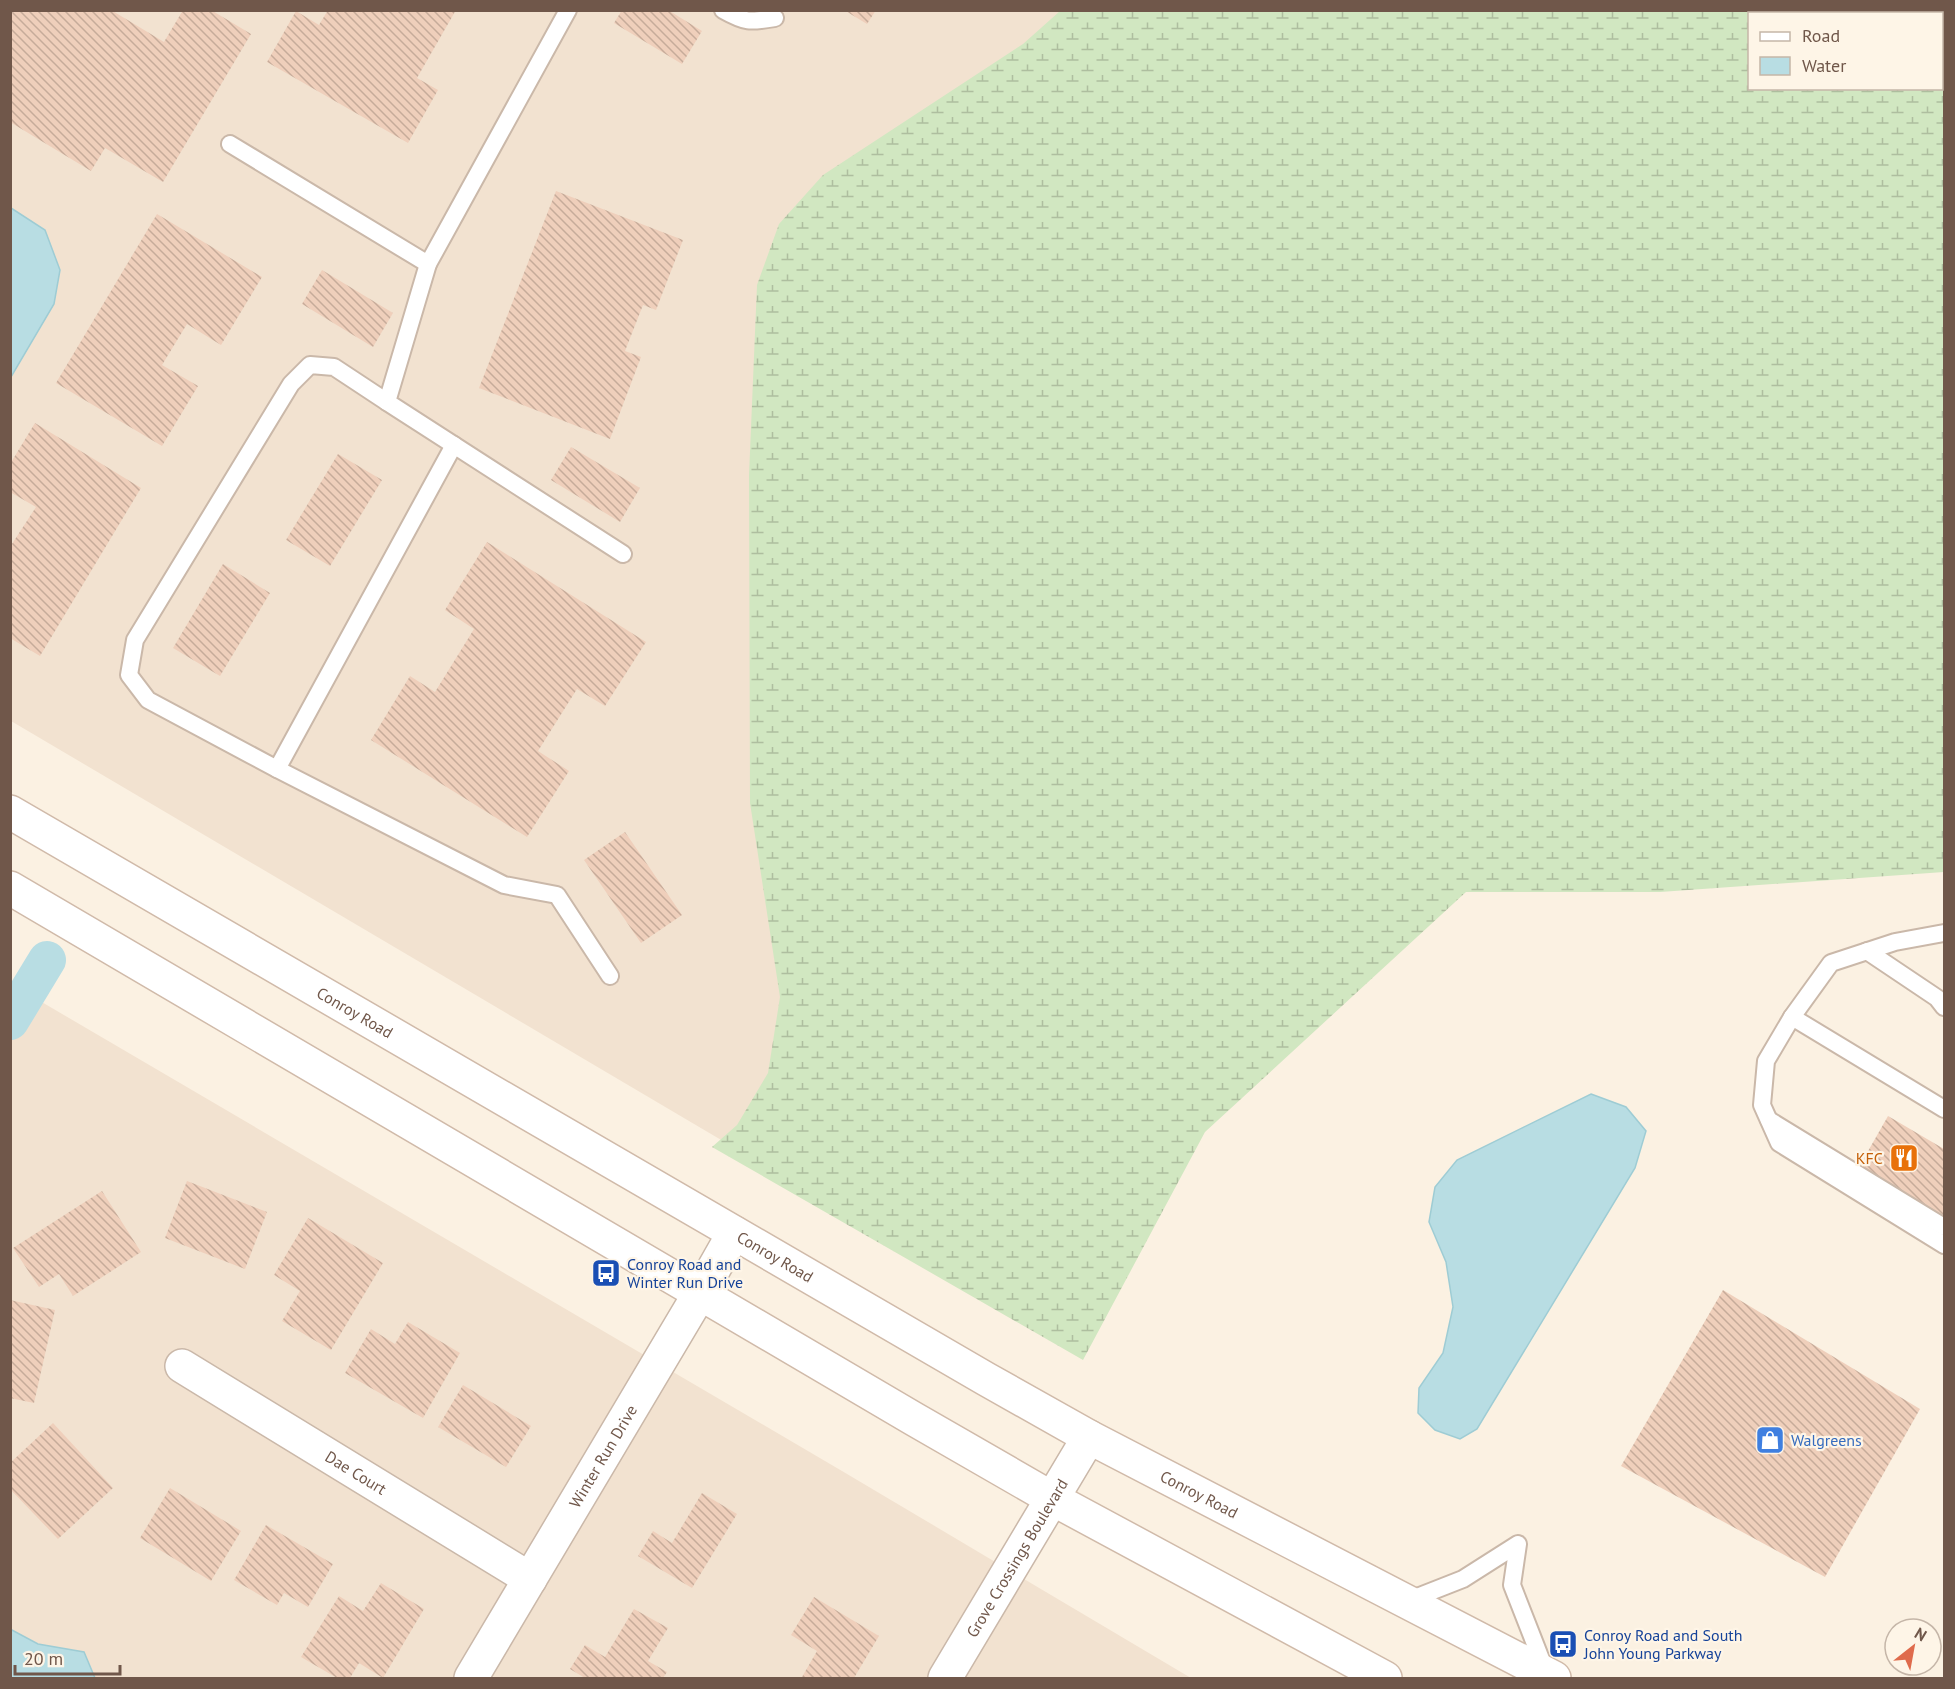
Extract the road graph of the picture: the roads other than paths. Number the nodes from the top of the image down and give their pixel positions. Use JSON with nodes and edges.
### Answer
{"nodes":[{"id":1,"x":568,"y":10,"type":"edge"},
{"id":2,"x":723,"y":10,"type":"edge"},
{"id":3,"x":776,"y":18,"type":"dead end"},
{"id":4,"x":230,"y":144,"type":"dead end"},
{"id":5,"x":428,"y":264,"type":"junction"},
{"id":6,"x":387,"y":402,"type":"junction"},
{"id":7,"x":454,"y":445,"type":"junction"},
{"id":8,"x":623,"y":554,"type":"dead end"},
{"id":9,"x":277,"y":769,"type":"junction"},
{"id":10,"x":10,"y":812,"type":"edge"},
{"id":11,"x":10,"y":888,"type":"edge"},
{"id":12,"x":1944,"y":933,"type":"edge"},
{"id":13,"x":1867,"y":951,"type":"junction"},
{"id":14,"x":610,"y":976,"type":"dead end"},
{"id":15,"x":1944,"y":1007,"type":"edge"},
{"id":16,"x":1792,"y":1017,"type":"junction"},
{"id":17,"x":1944,"y":1109,"type":"edge"},
{"id":18,"x":1769,"y":1120,"type":"junction"},
{"id":19,"x":1944,"y":1227,"type":"edge"},
{"id":20,"x":734,"y":1233,"type":"junction"},
{"id":21,"x":1944,"y":1245,"type":"edge"},
{"id":22,"x":700,"y":1293,"type":"junction"},
{"id":23,"x":182,"y":1366,"type":"dead end"},
{"id":24,"x":1089,"y":1437,"type":"junction"},
{"id":25,"x":1053,"y":1499,"type":"junction"},
{"id":26,"x":530,"y":1579,"type":"junction"},
{"id":27,"x":1407,"y":1601,"type":"junction"},
{"id":28,"x":1551,"y":1677,"type":"edge"},
{"id":29,"x":471,"y":1678,"type":"edge"},
{"id":30,"x":945,"y":1678,"type":"edge"},
{"id":31,"x":1385,"y":1678,"type":"edge"}],
"edges":[{"from":1,"to":5,"type":"lane"},
{"from":2,"to":3,"type":"lane"},
{"from":4,"to":5,"type":"lane"},
{"from":5,"to":6,"type":"lane"},
{"from":6,"to":7,"type":"lane"},
{"from":6,"to":9,"type":"lane"},
{"from":7,"to":8,"type":"lane"},
{"from":7,"to":9,"type":"lane"},
{"from":9,"to":14,"type":"lane"},
{"from":10,"to":20,"type":"main road","name":"Conroy Road"},
{"from":11,"to":22,"type":"main road"},
{"from":12,"to":13,"type":"lane"},
{"from":13,"to":15,"type":"lane"},
{"from":13,"to":16,"type":"lane"},
{"from":16,"to":17,"type":"lane"},
{"from":16,"to":18,"type":"lane"},
{"from":18,"to":19,"type":"lane"},
{"from":18,"to":21,"type":"lane"},
{"from":20,"to":22,"type":"main road","name":"Winter Run Drive"},
{"from":20,"to":24,"type":"main road","name":"Conroy Road"},
{"from":22,"to":25,"type":"main road"},
{"from":22,"to":26,"type":"main road","name":"Winter Run Drive"},
{"from":23,"to":26,"type":"main road","name":"Dae Court"},
{"from":24,"to":25,"type":"main road","name":"Grove Crossings Boulevard"},
{"from":24,"to":27,"type":"main road","name":"Conroy Road"},
{"from":25,"to":30,"type":"main road","name":"Grove Crossings Boulevard"},
{"from":25,"to":31,"type":"main road"},
{"from":26,"to":29,"type":"main road","name":"Winter Run Drive"},
{"from":27,"to":28,"type":"main road","name":"Conroy Road"},
{"from":27,"to":28,"type":"lane"}]}
